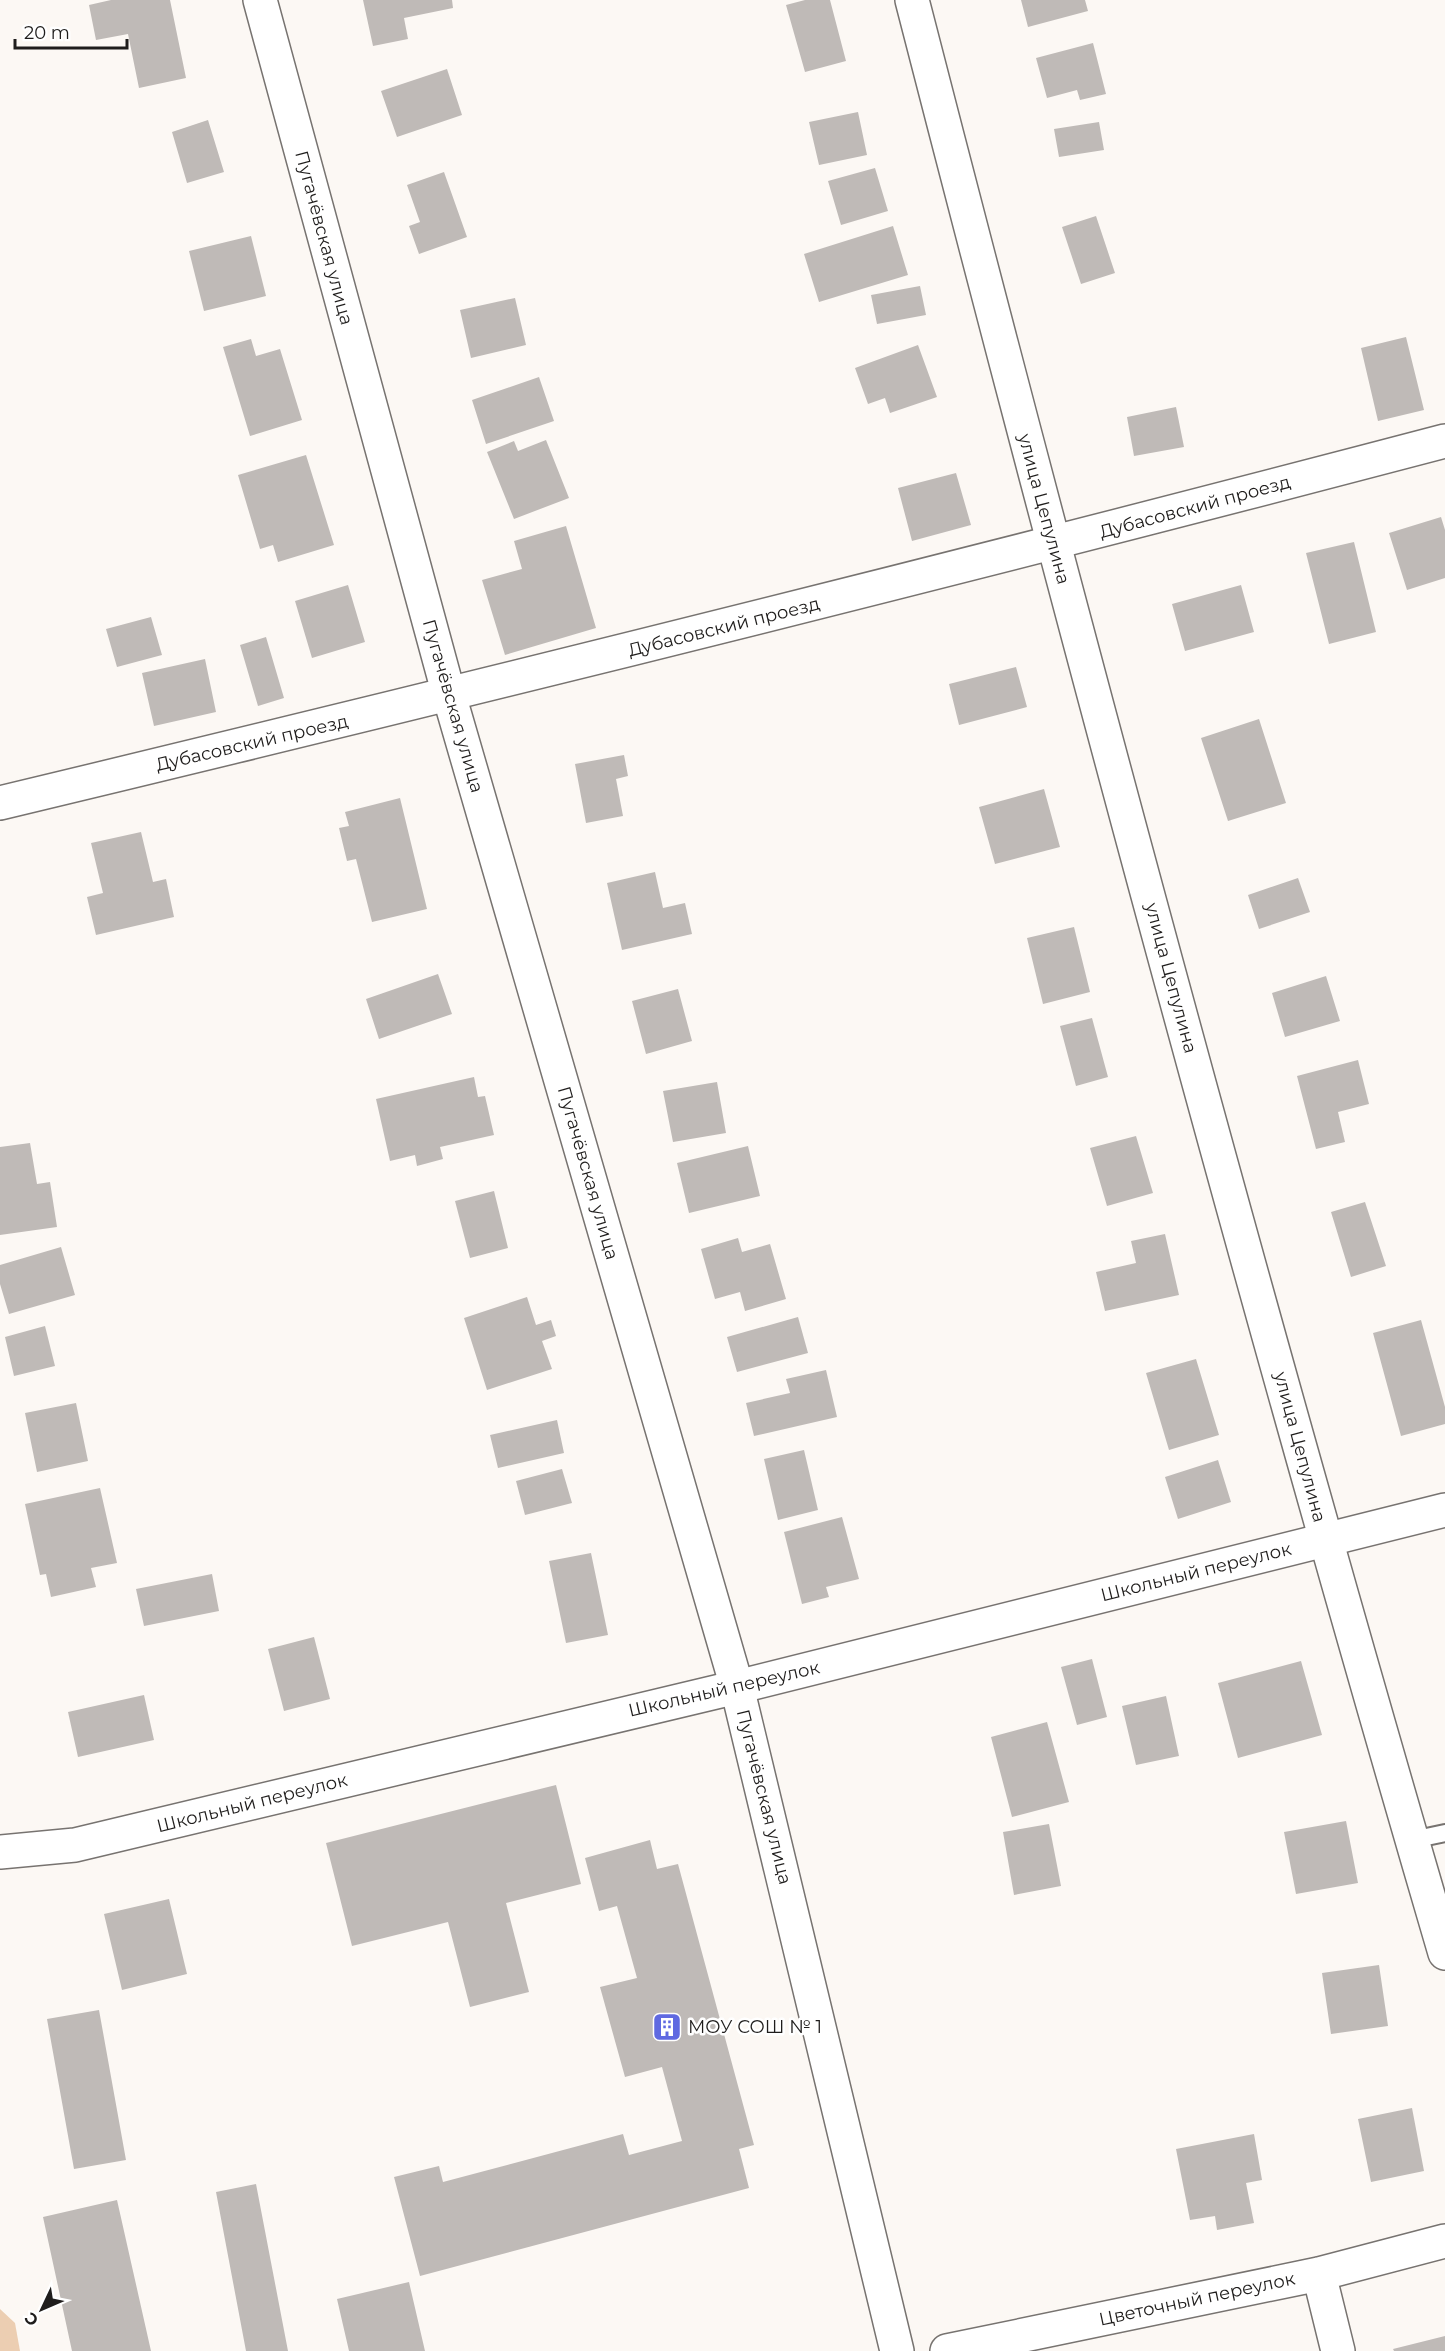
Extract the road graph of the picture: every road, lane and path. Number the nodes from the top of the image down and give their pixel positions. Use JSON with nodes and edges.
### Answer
{"nodes":[{"id":1,"x":260,"y":0,"type":"edge"},
{"id":2,"x":912,"y":0,"type":"edge"},
{"id":3,"x":1445,"y":441,"type":"edge"},
{"id":4,"x":1052,"y":544,"type":"junction"},
{"id":5,"x":449,"y":695,"type":"junction"},
{"id":6,"x":0,"y":803,"type":"edge"},
{"id":7,"x":1445,"y":1510,"type":"edge"},
{"id":8,"x":1325,"y":1540,"type":"junction"},
{"id":9,"x":737,"y":1687,"type":"junction"},
{"id":10,"x":1445,"y":1833,"type":"edge"},
{"id":11,"x":1412,"y":1840,"type":"junction"},
{"id":12,"x":0,"y":1852,"type":"edge"},
{"id":13,"x":1445,"y":1953,"type":"edge"},
{"id":14,"x":1445,"y":2241,"type":"edge"},
{"id":15,"x":1319,"y":2274,"type":"junction"},
{"id":16,"x":897,"y":2351,"type":"edge"},
{"id":17,"x":947,"y":2351,"type":"edge"},
{"id":18,"x":1338,"y":2351,"type":"edge"}],
"edges":[{"from":1,"to":5,"type":"street","name":"Пугачёвская улица"},
{"from":2,"to":4,"type":"street","name":"улица Цепулина"},
{"from":3,"to":4,"type":"street","name":"Дубасовский проезд"},
{"from":4,"to":5,"type":"street","name":"Дубасовский проезд"},
{"from":4,"to":8,"type":"street","name":"улица Цепулина"},
{"from":5,"to":6,"type":"street","name":"Дубасовский проезд"},
{"from":5,"to":9,"type":"street","name":"Пугачёвская улица"},
{"from":7,"to":8,"type":"street","name":"Школьный переулок"},
{"from":8,"to":9,"type":"street","name":"Школьный переулок"},
{"from":8,"to":11,"type":"street","name":"улица Цепулина"},
{"from":9,"to":12,"type":"street","name":"Школьный переулок"},
{"from":9,"to":16,"type":"street","name":"Пугачёвская улица"},
{"from":10,"to":11,"type":"lane"},
{"from":11,"to":13,"type":"street","name":"улица Цепулина"},
{"from":14,"to":15,"type":"street","name":"Цветочный переулок"},
{"from":15,"to":17,"type":"street","name":"Цветочный переулок"},
{"from":15,"to":18,"type":"street"}]}
